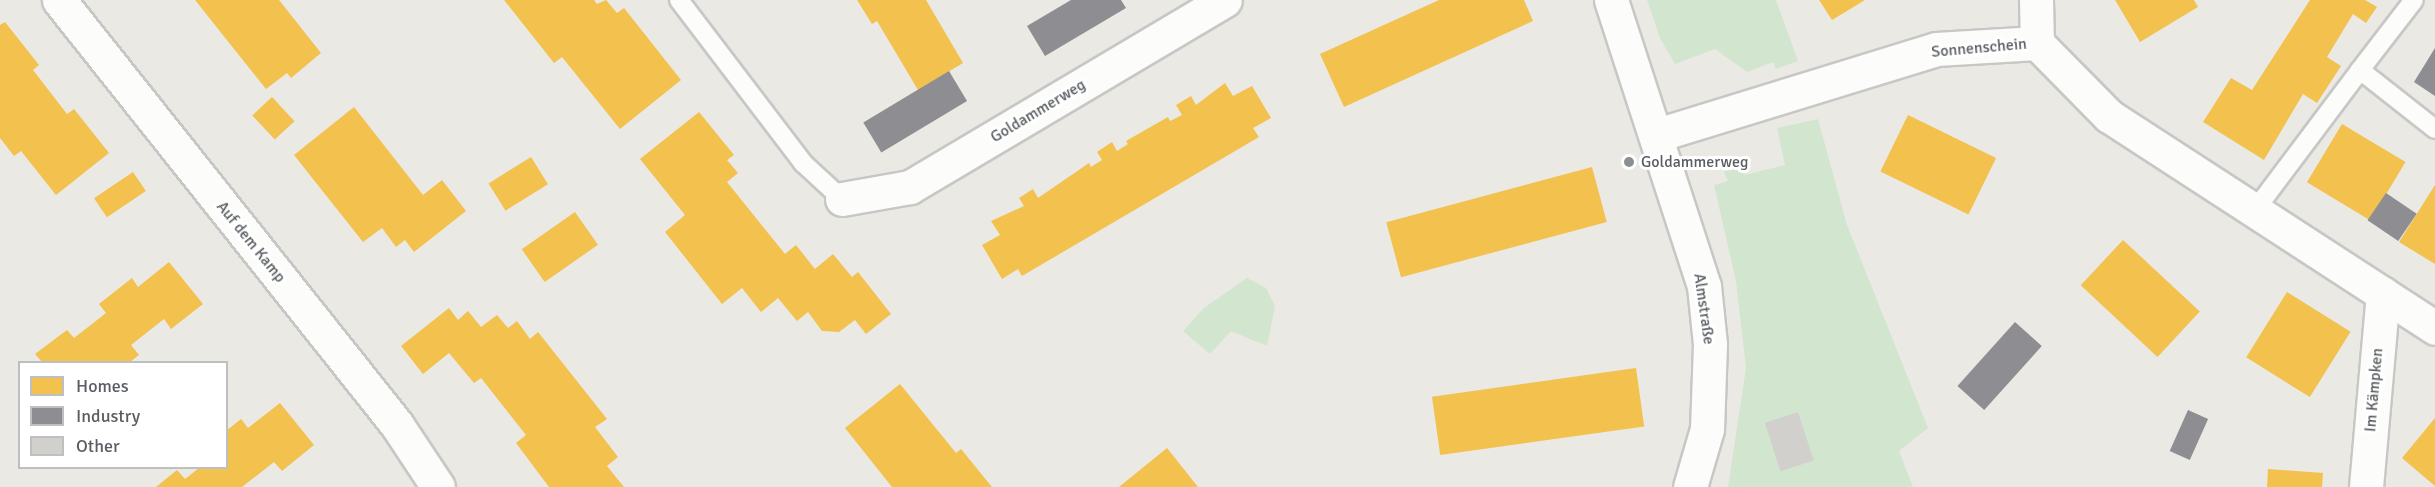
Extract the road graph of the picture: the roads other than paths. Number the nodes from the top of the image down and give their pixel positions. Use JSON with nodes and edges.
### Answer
{"nodes":[{"id":1,"x":59,"y":0,"type":"edge"},
{"id":2,"x":679,"y":0,"type":"edge"},
{"id":3,"x":1225,"y":0,"type":"edge"},
{"id":4,"x":1611,"y":0,"type":"edge"},
{"id":5,"x":2036,"y":0,"type":"edge"},
{"id":6,"x":2414,"y":0,"type":"edge"},
{"id":7,"x":2037,"y":43,"type":"junction"},
{"id":8,"x":2360,"y":70,"type":"junction"},
{"id":9,"x":2435,"y":129,"type":"edge"},
{"id":10,"x":1657,"y":135,"type":"junction"},
{"id":11,"x":842,"y":199,"type":"joint"},
{"id":12,"x":2256,"y":210,"type":"junction"},
{"id":13,"x":2383,"y":294,"type":"junction"},
{"id":14,"x":2435,"y":328,"type":"edge"},
{"id":15,"x":438,"y":487,"type":"edge"},
{"id":16,"x":1690,"y":487,"type":"edge"},
{"id":17,"x":2366,"y":487,"type":"edge"}],
"edges":[{"from":1,"to":15,"type":"street","name":"Auf dem Kamp"},
{"from":2,"to":11,"type":"lane"},
{"from":3,"to":11,"type":"street","name":"Goldammerweg"},
{"from":4,"to":10,"type":"street"},
{"from":5,"to":7,"type":"street"},
{"from":6,"to":8,"type":"lane"},
{"from":7,"to":10,"type":"street","name":"Sonnenschein"},
{"from":7,"to":12,"type":"street","name":"Sonnenschein"},
{"from":8,"to":9,"type":"lane"},
{"from":8,"to":12,"type":"lane"},
{"from":10,"to":16,"type":"street","name":"Almstraße"},
{"from":12,"to":13,"type":"street","name":"Sonnenschein"},
{"from":13,"to":14,"type":"street","name":"Sonnenschein"},
{"from":13,"to":17,"type":"street","name":"Im Kämpken"}]}
